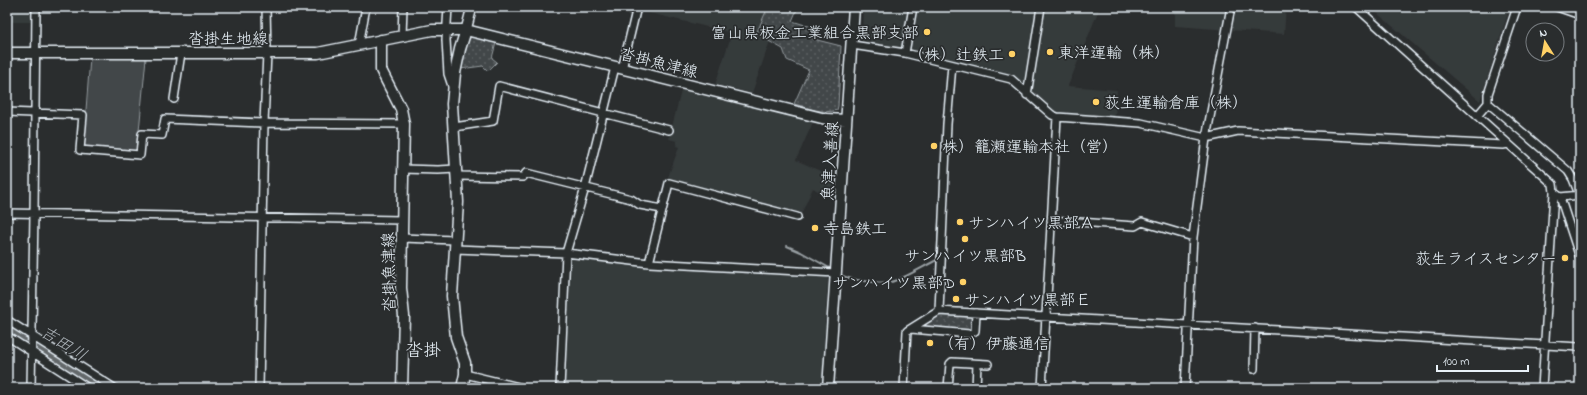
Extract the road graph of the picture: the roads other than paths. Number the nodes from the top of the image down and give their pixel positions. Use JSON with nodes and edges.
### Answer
{"nodes":[{"id":1,"x":36,"y":7,"type":"edge"},
{"id":2,"x":266,"y":7,"type":"edge"},
{"id":3,"x":366,"y":7,"type":"edge"},
{"id":4,"x":403,"y":7,"type":"edge"},
{"id":5,"x":448,"y":7,"type":"edge"},
{"id":6,"x":472,"y":7,"type":"edge"},
{"id":7,"x":854,"y":7,"type":"edge"},
{"id":8,"x":913,"y":7,"type":"edge"},
{"id":9,"x":1041,"y":7,"type":"edge"},
{"id":10,"x":1231,"y":7,"type":"edge"},
{"id":11,"x":1356,"y":7,"type":"edge"},
{"id":12,"x":1517,"y":7,"type":"edge"},
{"id":13,"x":1557,"y":7,"type":"edge"},
{"id":14,"x":636,"y":11,"type":"dead end"},
{"id":15,"x":1580,"y":15,"type":"edge"},
{"id":16,"x":447,"y":29,"type":"junction"},
{"id":17,"x":466,"y":30,"type":"junction"},
{"id":18,"x":402,"y":36,"type":"junction"},
{"id":19,"x":381,"y":40,"type":"junction"},
{"id":20,"x":359,"y":45,"type":"junction"},
{"id":21,"x":852,"y":45,"type":"junction"},
{"id":22,"x":7,"y":53,"type":"edge"},
{"id":23,"x":36,"y":53,"type":"junction"},
{"id":24,"x":181,"y":53,"type":"junction"},
{"id":25,"x":267,"y":53,"type":"junction"},
{"id":26,"x":905,"y":53,"type":"junction"},
{"id":27,"x":952,"y":65,"type":"junction"},
{"id":28,"x":618,"y":68,"type":"junction"},
{"id":29,"x":453,"y":91,"type":"junction"},
{"id":30,"x":1027,"y":95,"type":"junction"},
{"id":31,"x":174,"y":99,"type":"dead end"},
{"id":32,"x":1488,"y":103,"type":"junction"},
{"id":33,"x":7,"y":112,"type":"edge"},
{"id":34,"x":603,"y":112,"type":"junction"},
{"id":35,"x":35,"y":113,"type":"junction"},
{"id":36,"x":1477,"y":116,"type":"junction"},
{"id":37,"x":1057,"y":117,"type":"junction"},
{"id":38,"x":846,"y":120,"type":"junction"},
{"id":39,"x":264,"y":123,"type":"junction"},
{"id":40,"x":404,"y":124,"type":"junction"},
{"id":41,"x":454,"y":127,"type":"junction"},
{"id":42,"x":669,"y":130,"type":"dead end"},
{"id":43,"x":1206,"y":138,"type":"junction"},
{"id":44,"x":1508,"y":144,"type":"junction"},
{"id":45,"x":403,"y":169,"type":"junction"},
{"id":46,"x":457,"y":172,"type":"junction"},
{"id":47,"x":585,"y":188,"type":"junction"},
{"id":48,"x":1557,"y":194,"type":"junction"},
{"id":49,"x":1580,"y":195,"type":"edge"},
{"id":50,"x":662,"y":209,"type":"junction"},
{"id":51,"x":7,"y":213,"type":"edge"},
{"id":52,"x":34,"y":214,"type":"junction"},
{"id":53,"x":262,"y":217,"type":"junction"},
{"id":54,"x":797,"y":217,"type":"dead end"},
{"id":55,"x":402,"y":220,"type":"junction"},
{"id":56,"x":1051,"y":220,"type":"junction"},
{"id":57,"x":1193,"y":237,"type":"junction"},
{"id":58,"x":402,"y":238,"type":"junction"},
{"id":59,"x":455,"y":244,"type":"junction"},
{"id":60,"x":566,"y":253,"type":"junction"},
{"id":61,"x":1580,"y":258,"type":"edge"},
{"id":62,"x":649,"y":263,"type":"junction"},
{"id":63,"x":836,"y":273,"type":"junction"},
{"id":64,"x":939,"y":311,"type":"junction"},
{"id":65,"x":976,"y":313,"type":"junction"},
{"id":66,"x":1045,"y":316,"type":"junction"},
{"id":67,"x":7,"y":320,"type":"edge"},
{"id":68,"x":1189,"y":325,"type":"junction"},
{"id":69,"x":1255,"y":328,"type":"junction"},
{"id":70,"x":912,"y":329,"type":"junction"},
{"id":71,"x":7,"y":336,"type":"edge"},
{"id":72,"x":32,"y":336,"type":"junction"},
{"id":73,"x":1544,"y":345,"type":"junction"},
{"id":74,"x":1580,"y":347,"type":"edge"},
{"id":75,"x":32,"y":352,"type":"junction"},
{"id":76,"x":977,"y":364,"type":"junction"},
{"id":77,"x":988,"y":364,"type":"dead end"},
{"id":78,"x":1254,"y":369,"type":"dead end"},
{"id":79,"x":465,"y":374,"type":"junction"},
{"id":80,"x":31,"y":388,"type":"edge"},
{"id":81,"x":88,"y":388,"type":"edge"},
{"id":82,"x":114,"y":388,"type":"edge"},
{"id":83,"x":258,"y":388,"type":"edge"},
{"id":84,"x":402,"y":388,"type":"edge"},
{"id":85,"x":462,"y":388,"type":"edge"},
{"id":86,"x":523,"y":388,"type":"edge"},
{"id":87,"x":560,"y":388,"type":"edge"},
{"id":88,"x":828,"y":388,"type":"edge"},
{"id":89,"x":904,"y":388,"type":"edge"},
{"id":90,"x":948,"y":388,"type":"edge"},
{"id":91,"x":976,"y":388,"type":"edge"},
{"id":92,"x":1042,"y":388,"type":"edge"},
{"id":93,"x":1185,"y":388,"type":"edge"},
{"id":94,"x":1542,"y":388,"type":"edge"}],
"edges":[{"from":1,"to":23,"type":"street"},
{"from":2,"to":25,"type":"street"},
{"from":3,"to":20,"type":"street"},
{"from":4,"to":18,"type":"street"},
{"from":5,"to":16,"type":"street"},
{"from":6,"to":17,"type":"street"},
{"from":7,"to":21,"type":"main road","name":"魚津入善線"},
{"from":8,"to":26,"type":"street"},
{"from":9,"to":30,"type":"street"},
{"from":10,"to":43,"type":"street"},
{"from":11,"to":36,"type":"street"},
{"from":12,"to":32,"type":"street"},
{"from":13,"to":15,"type":"street"},
{"from":14,"to":28,"type":"street"},
{"from":16,"to":17,"type":"main road","name":"沓掛魚津線"},
{"from":16,"to":18,"type":"main road","name":"沓掛生地線"},
{"from":16,"to":29,"type":"street"},
{"from":17,"to":28,"type":"main road","name":"沓掛魚津線"},
{"from":17,"to":29,"type":"main road"},
{"from":18,"to":19,"type":"main road","name":"沓掛生地線"},
{"from":19,"to":20,"type":"main road","name":"沓掛生地線"},
{"from":19,"to":40,"type":"main road","name":"沓掛魚津線"},
{"from":20,"to":25,"type":"main road","name":"沓掛生地線"},
{"from":21,"to":26,"type":"street"},
{"from":21,"to":38,"type":"main road","name":"魚津入善線"},
{"from":22,"to":23,"type":"main road","name":"沓掛生地線"},
{"from":23,"to":24,"type":"main road","name":"沓掛生地線"},
{"from":23,"to":35,"type":"street"},
{"from":24,"to":25,"type":"main road","name":"沓掛生地線"},
{"from":24,"to":31,"type":"street"},
{"from":25,"to":39,"type":"street"},
{"from":26,"to":27,"type":"street"},
{"from":27,"to":30,"type":"street"},
{"from":27,"to":64,"type":"street"},
{"from":28,"to":34,"type":"street"},
{"from":28,"to":38,"type":"main road","name":"沓掛魚津線"},
{"from":29,"to":41,"type":"main road"},
{"from":30,"to":37,"type":"street"},
{"from":32,"to":36,"type":"street"},
{"from":32,"to":49,"type":"street"},
{"from":33,"to":35,"type":"street"},
{"from":34,"to":41,"type":"street"},
{"from":34,"to":42,"type":"street"},
{"from":34,"to":47,"type":"street"},
{"from":35,"to":39,"type":"street"},
{"from":35,"to":52,"type":"street"},
{"from":36,"to":44,"type":"street"},
{"from":37,"to":43,"type":"street"},
{"from":37,"to":56,"type":"street"},
{"from":38,"to":63,"type":"main road","name":"魚津入善線"},
{"from":39,"to":40,"type":"street"},
{"from":39,"to":53,"type":"street"},
{"from":40,"to":45,"type":"main road","name":"沓掛魚津線"},
{"from":41,"to":46,"type":"main road"},
{"from":43,"to":44,"type":"street"},
{"from":43,"to":57,"type":"street"},
{"from":44,"to":48,"type":"street"},
{"from":45,"to":46,"type":"street"},
{"from":45,"to":55,"type":"main road","name":"沓掛魚津線"},
{"from":46,"to":47,"type":"street"},
{"from":46,"to":59,"type":"main road"},
{"from":47,"to":50,"type":"street"},
{"from":47,"to":60,"type":"street"},
{"from":48,"to":49,"type":"street"},
{"from":48,"to":61,"type":"street"},
{"from":48,"to":73,"type":"street"},
{"from":50,"to":54,"type":"street"},
{"from":50,"to":62,"type":"street"},
{"from":51,"to":52,"type":"street"},
{"from":52,"to":53,"type":"street"},
{"from":52,"to":72,"type":"street"},
{"from":53,"to":55,"type":"street"},
{"from":53,"to":83,"type":"street"},
{"from":55,"to":58,"type":"main road","name":"沓掛魚津線"},
{"from":56,"to":57,"type":"street"},
{"from":56,"to":66,"type":"street"},
{"from":57,"to":68,"type":"street"},
{"from":58,"to":59,"type":"street"},
{"from":58,"to":84,"type":"main road","name":"沓掛魚津線"},
{"from":59,"to":60,"type":"street"},
{"from":59,"to":79,"type":"main road"},
{"from":60,"to":62,"type":"street"},
{"from":60,"to":87,"type":"street"},
{"from":62,"to":63,"type":"street"},
{"from":63,"to":88,"type":"main road","name":"魚津入善線"},
{"from":64,"to":65,"type":"street"},
{"from":64,"to":70,"type":"street"},
{"from":65,"to":66,"type":"street"},
{"from":65,"to":70,"type":"street"},
{"from":66,"to":68,"type":"street"},
{"from":66,"to":92,"type":"street"},
{"from":67,"to":72,"type":"street"},
{"from":68,"to":69,"type":"street"},
{"from":68,"to":93,"type":"street"},
{"from":69,"to":73,"type":"street"},
{"from":69,"to":78,"type":"street"},
{"from":70,"to":89,"type":"street"},
{"from":71,"to":75,"type":"street"},
{"from":72,"to":75,"type":"street"},
{"from":72,"to":82,"type":"street"},
{"from":73,"to":74,"type":"street"},
{"from":73,"to":94,"type":"street"},
{"from":75,"to":80,"type":"street"},
{"from":75,"to":81,"type":"street"},
{"from":76,"to":77,"type":"street"},
{"from":76,"to":90,"type":"street"},
{"from":76,"to":91,"type":"street"},
{"from":79,"to":85,"type":"main road"},
{"from":79,"to":86,"type":"street"}]}
